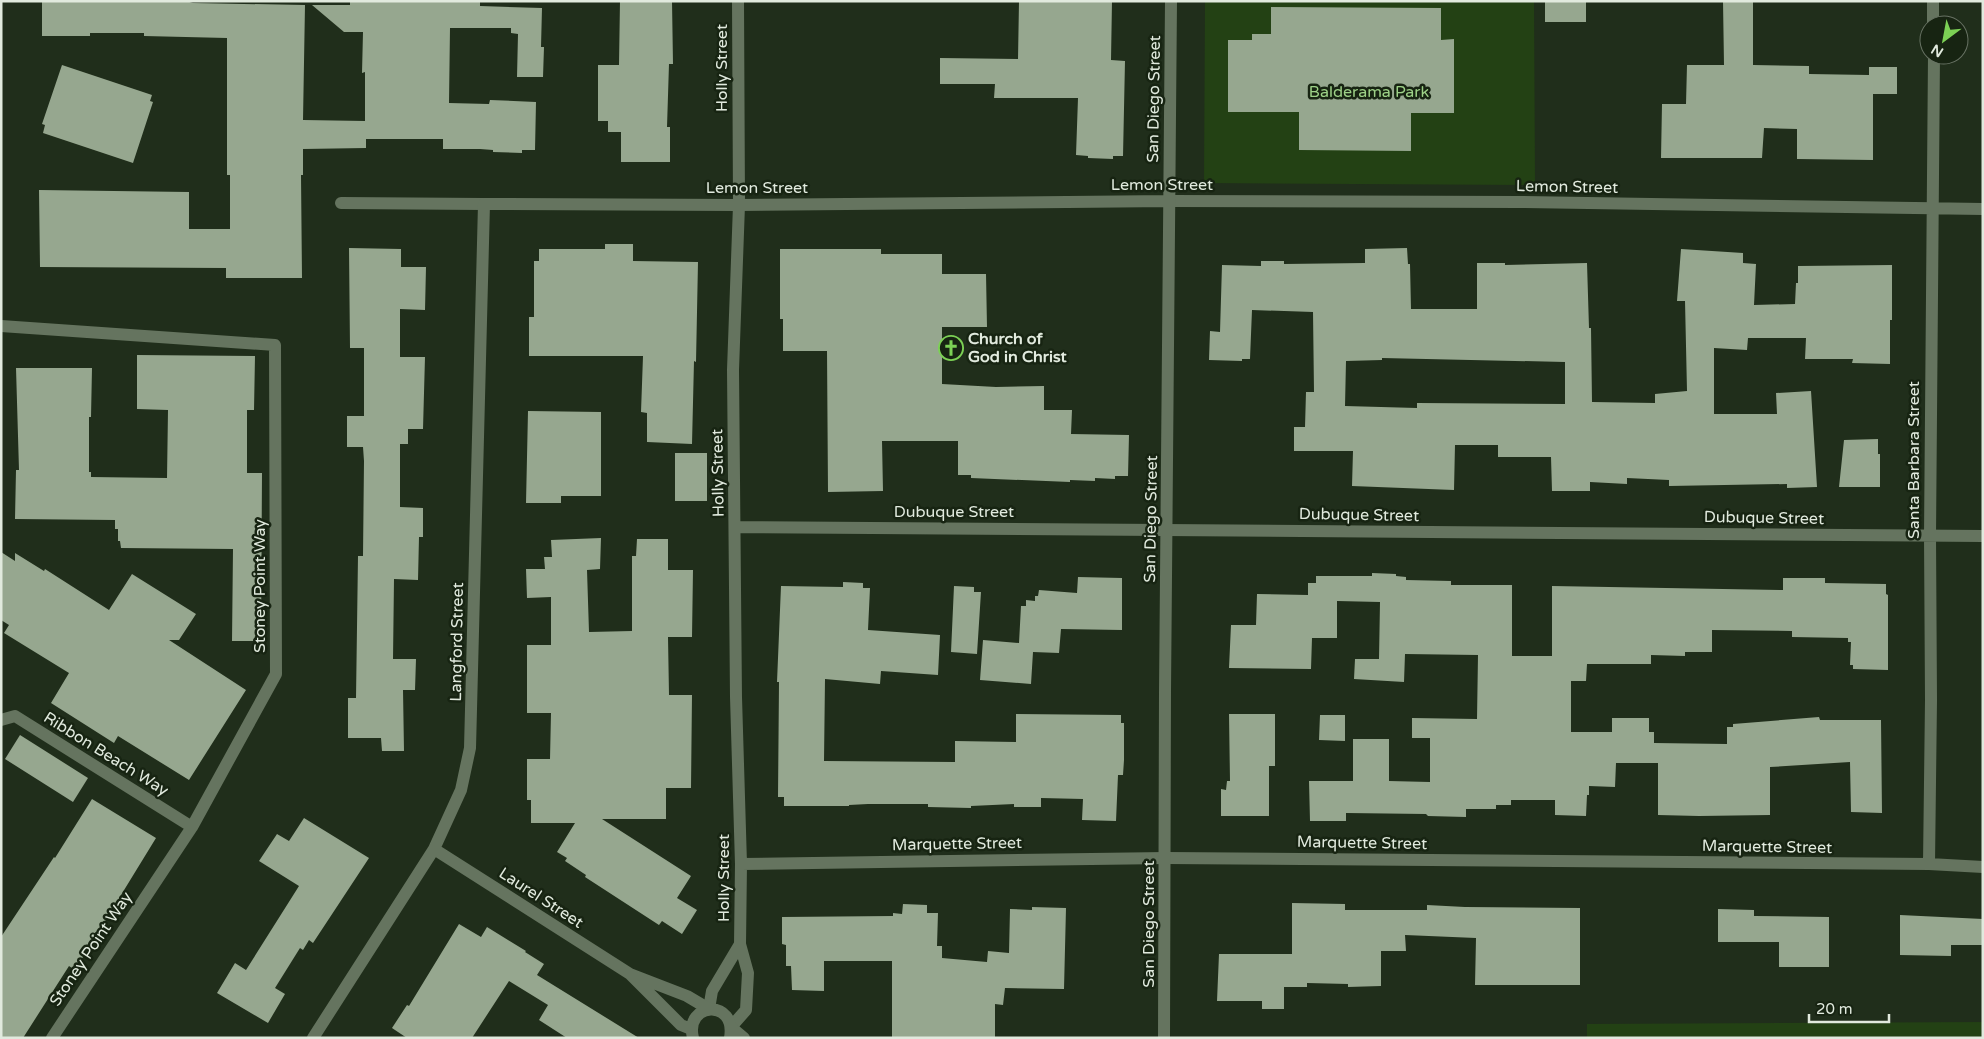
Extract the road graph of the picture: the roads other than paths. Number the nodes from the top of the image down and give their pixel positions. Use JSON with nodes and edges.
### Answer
{"nodes":[{"id":1,"x":738,"y":1,"type":"edge"},
{"id":2,"x":1171,"y":1,"type":"edge"},
{"id":3,"x":1933,"y":1,"type":"edge"},
{"id":4,"x":1934,"y":15,"type":"edge"},
{"id":5,"x":1934,"y":65,"type":"edge"},
{"id":6,"x":1169,"y":201,"type":"junction"},
{"id":7,"x":341,"y":203,"type":"dead end"},
{"id":8,"x":484,"y":204,"type":"junction"},
{"id":9,"x":739,"y":205,"type":"junction"},
{"id":10,"x":1932,"y":209,"type":"junction"},
{"id":11,"x":1983,"y":209,"type":"edge"},
{"id":12,"x":1,"y":326,"type":"edge"},
{"id":13,"x":735,"y":527,"type":"junction"},
{"id":14,"x":1167,"y":529,"type":"junction"},
{"id":15,"x":1930,"y":536,"type":"junction"},
{"id":16,"x":1983,"y":536,"type":"edge"},
{"id":17,"x":1,"y":720,"type":"edge"},
{"id":18,"x":192,"y":827,"type":"junction"},
{"id":19,"x":434,"y":849,"type":"junction"},
{"id":20,"x":1166,"y":858,"type":"junction"},
{"id":21,"x":741,"y":864,"type":"junction"},
{"id":22,"x":1928,"y":864,"type":"junction"},
{"id":23,"x":1983,"y":867,"type":"edge"},
{"id":24,"x":740,"y":944,"type":"junction"},
{"id":25,"x":630,"y":974,"type":"junction"},
{"id":26,"x":709,"y":1009,"type":"junction"},
{"id":27,"x":730,"y":1032,"type":"edge"},
{"id":28,"x":691,"y":1035,"type":"edge"},
{"id":29,"x":52,"y":1038,"type":"edge"},
{"id":30,"x":313,"y":1038,"type":"edge"},
{"id":31,"x":744,"y":1038,"type":"edge"},
{"id":32,"x":1164,"y":1038,"type":"edge"}],
"edges":[{"from":1,"to":9,"type":"street","name":"Holly Street"},
{"from":2,"to":6,"type":"street","name":"San Diego Street"},
{"from":3,"to":4,"type":"street"},
{"from":5,"to":10,"type":"street","name":"Santa Barbara Street"},
{"from":6,"to":9,"type":"street","name":"Lemon Street"},
{"from":6,"to":10,"type":"street","name":"Lemon Street"},
{"from":6,"to":14,"type":"street","name":"San Diego Street"},
{"from":7,"to":8,"type":"street","name":"Lemon Street"},
{"from":8,"to":9,"type":"street","name":"Lemon Street"},
{"from":8,"to":19,"type":"street","name":"Langford Street"},
{"from":9,"to":13,"type":"street","name":"Holly Street"},
{"from":10,"to":11,"type":"street","name":"Lemon Street"},
{"from":10,"to":15,"type":"street","name":"Santa Barbara Street"},
{"from":12,"to":18,"type":"street","name":"Stoney Point Way"},
{"from":13,"to":14,"type":"street","name":"Dubuque Street"},
{"from":13,"to":21,"type":"street","name":"Holly Street"},
{"from":14,"to":15,"type":"street","name":"Dubuque Street"},
{"from":14,"to":20,"type":"street","name":"San Diego Street"},
{"from":15,"to":16,"type":"street","name":"Dubuque Street"},
{"from":15,"to":22,"type":"street","name":"Santa Barbara Street"},
{"from":17,"to":18,"type":"street","name":"Ribbon Beach Way"},
{"from":18,"to":29,"type":"street","name":"Stoney Point Way"},
{"from":19,"to":25,"type":"street","name":"Laurel Street"},
{"from":19,"to":30,"type":"street","name":"Langford Street"},
{"from":20,"to":21,"type":"street","name":"Marquette Street"},
{"from":20,"to":22,"type":"street","name":"Marquette Street"},
{"from":20,"to":32,"type":"street","name":"San Diego Street"},
{"from":21,"to":24,"type":"street","name":"Holly Street"},
{"from":22,"to":23,"type":"street","name":"Marquette Street"},
{"from":24,"to":26,"type":"street","name":"Holly Street"},
{"from":24,"to":27,"type":"street","name":"Holly Street"},
{"from":25,"to":26,"type":"street","name":"Laurel Street"},
{"from":25,"to":28,"type":"street","name":"Laurel Street"},
{"from":26,"to":27,"type":"street","name":"Laurel Street"},
{"from":26,"to":28,"type":"street","name":"Laurel Street"},
{"from":27,"to":31,"type":"street","name":"Laurel Street"}]}
